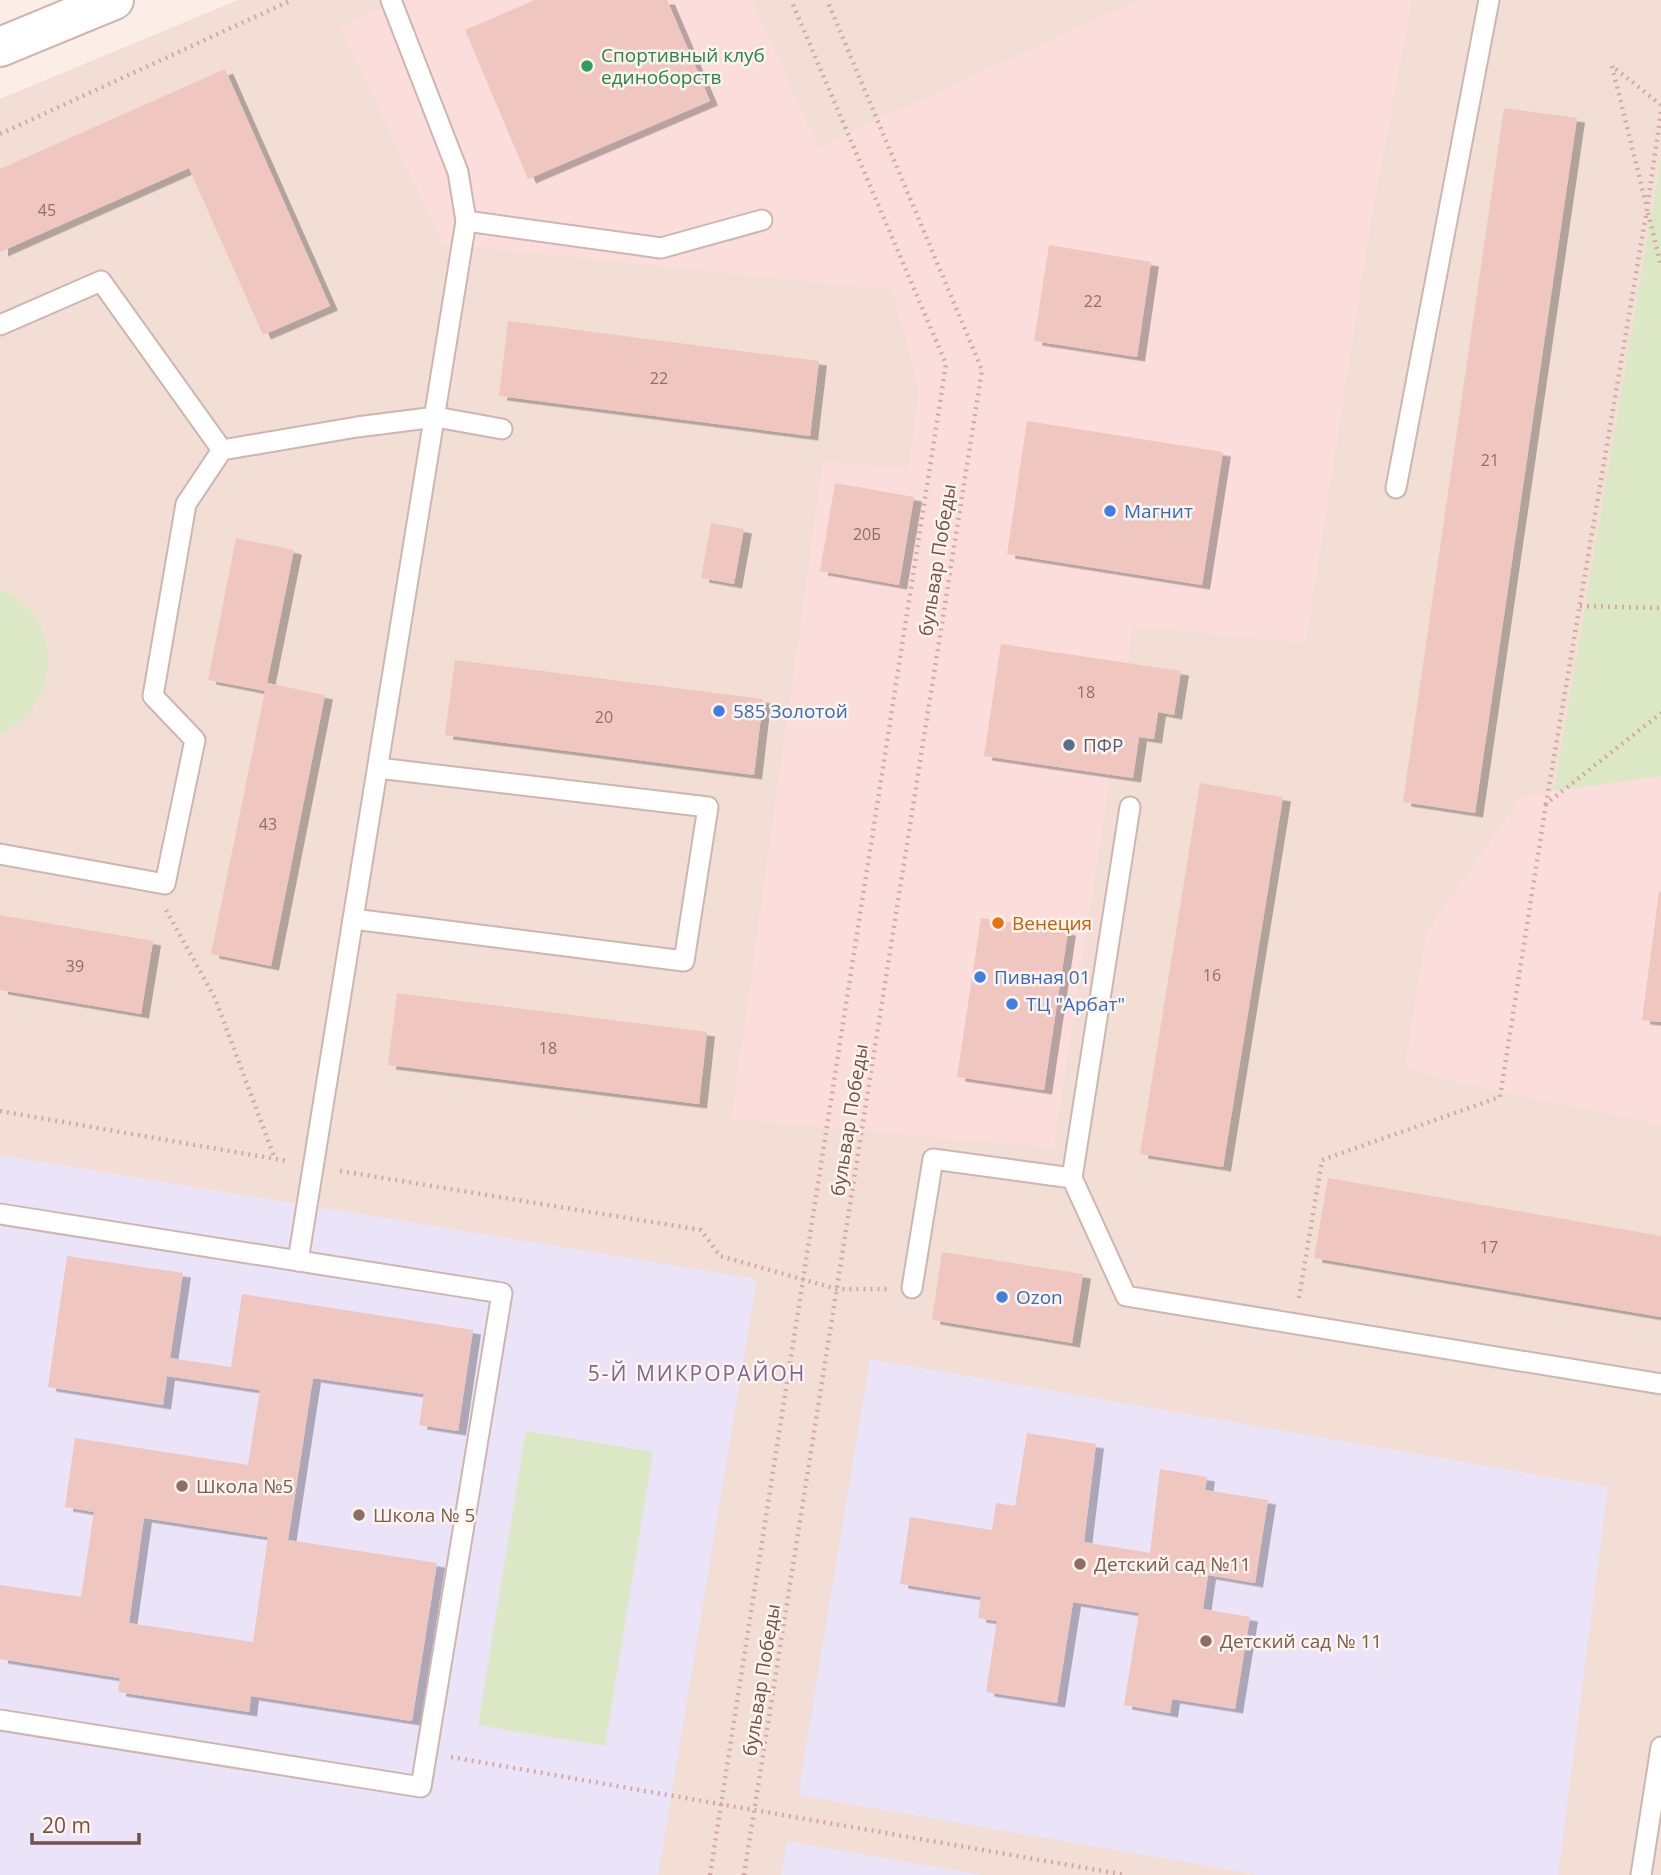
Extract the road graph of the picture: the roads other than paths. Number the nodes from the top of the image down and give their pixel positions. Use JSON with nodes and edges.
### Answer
{"nodes":[{"id":1,"x":114,"y":0,"type":"edge"},
{"id":2,"x":391,"y":0,"type":"edge"},
{"id":3,"x":1489,"y":0,"type":"edge"},
{"id":4,"x":0,"y":47,"type":"edge"},
{"id":5,"x":762,"y":220,"type":"dead end"},
{"id":6,"x":466,"y":221,"type":"junction"},
{"id":7,"x":0,"y":325,"type":"edge"},
{"id":8,"x":436,"y":418,"type":"junction"},
{"id":9,"x":502,"y":429,"type":"dead end"},
{"id":10,"x":222,"y":450,"type":"junction"},
{"id":11,"x":1396,"y":488,"type":"dead end"},
{"id":12,"x":378,"y":768,"type":"junction"},
{"id":13,"x":1130,"y":807,"type":"dead end"},
{"id":14,"x":0,"y":854,"type":"edge"},
{"id":15,"x":353,"y":919,"type":"junction"},
{"id":16,"x":1072,"y":1178,"type":"junction"},
{"id":17,"x":0,"y":1214,"type":"edge"},
{"id":18,"x":298,"y":1261,"type":"junction"},
{"id":19,"x":912,"y":1288,"type":"road end"},
{"id":20,"x":1661,"y":1384,"type":"edge"},
{"id":21,"x":0,"y":1720,"type":"edge"},
{"id":22,"x":1661,"y":1747,"type":"edge"},
{"id":23,"x":1641,"y":1875,"type":"edge"}],
"edges":[{"from":1,"to":4,"type":"street"},
{"from":2,"to":6,"type":"lane"},
{"from":3,"to":11,"type":"lane"},
{"from":5,"to":6,"type":"lane"},
{"from":6,"to":8,"type":"lane"},
{"from":7,"to":10,"type":"lane"},
{"from":8,"to":9,"type":"lane"},
{"from":8,"to":10,"type":"lane"},
{"from":8,"to":12,"type":"lane"},
{"from":10,"to":14,"type":"lane"},
{"from":12,"to":15,"type":"lane"},
{"from":12,"to":15,"type":"lane"},
{"from":13,"to":16,"type":"lane"},
{"from":15,"to":18,"type":"lane"},
{"from":16,"to":19,"type":"lane"},
{"from":16,"to":20,"type":"lane"},
{"from":17,"to":18,"type":"lane"},
{"from":18,"to":21,"type":"lane"},
{"from":22,"to":23,"type":"lane"}]}
